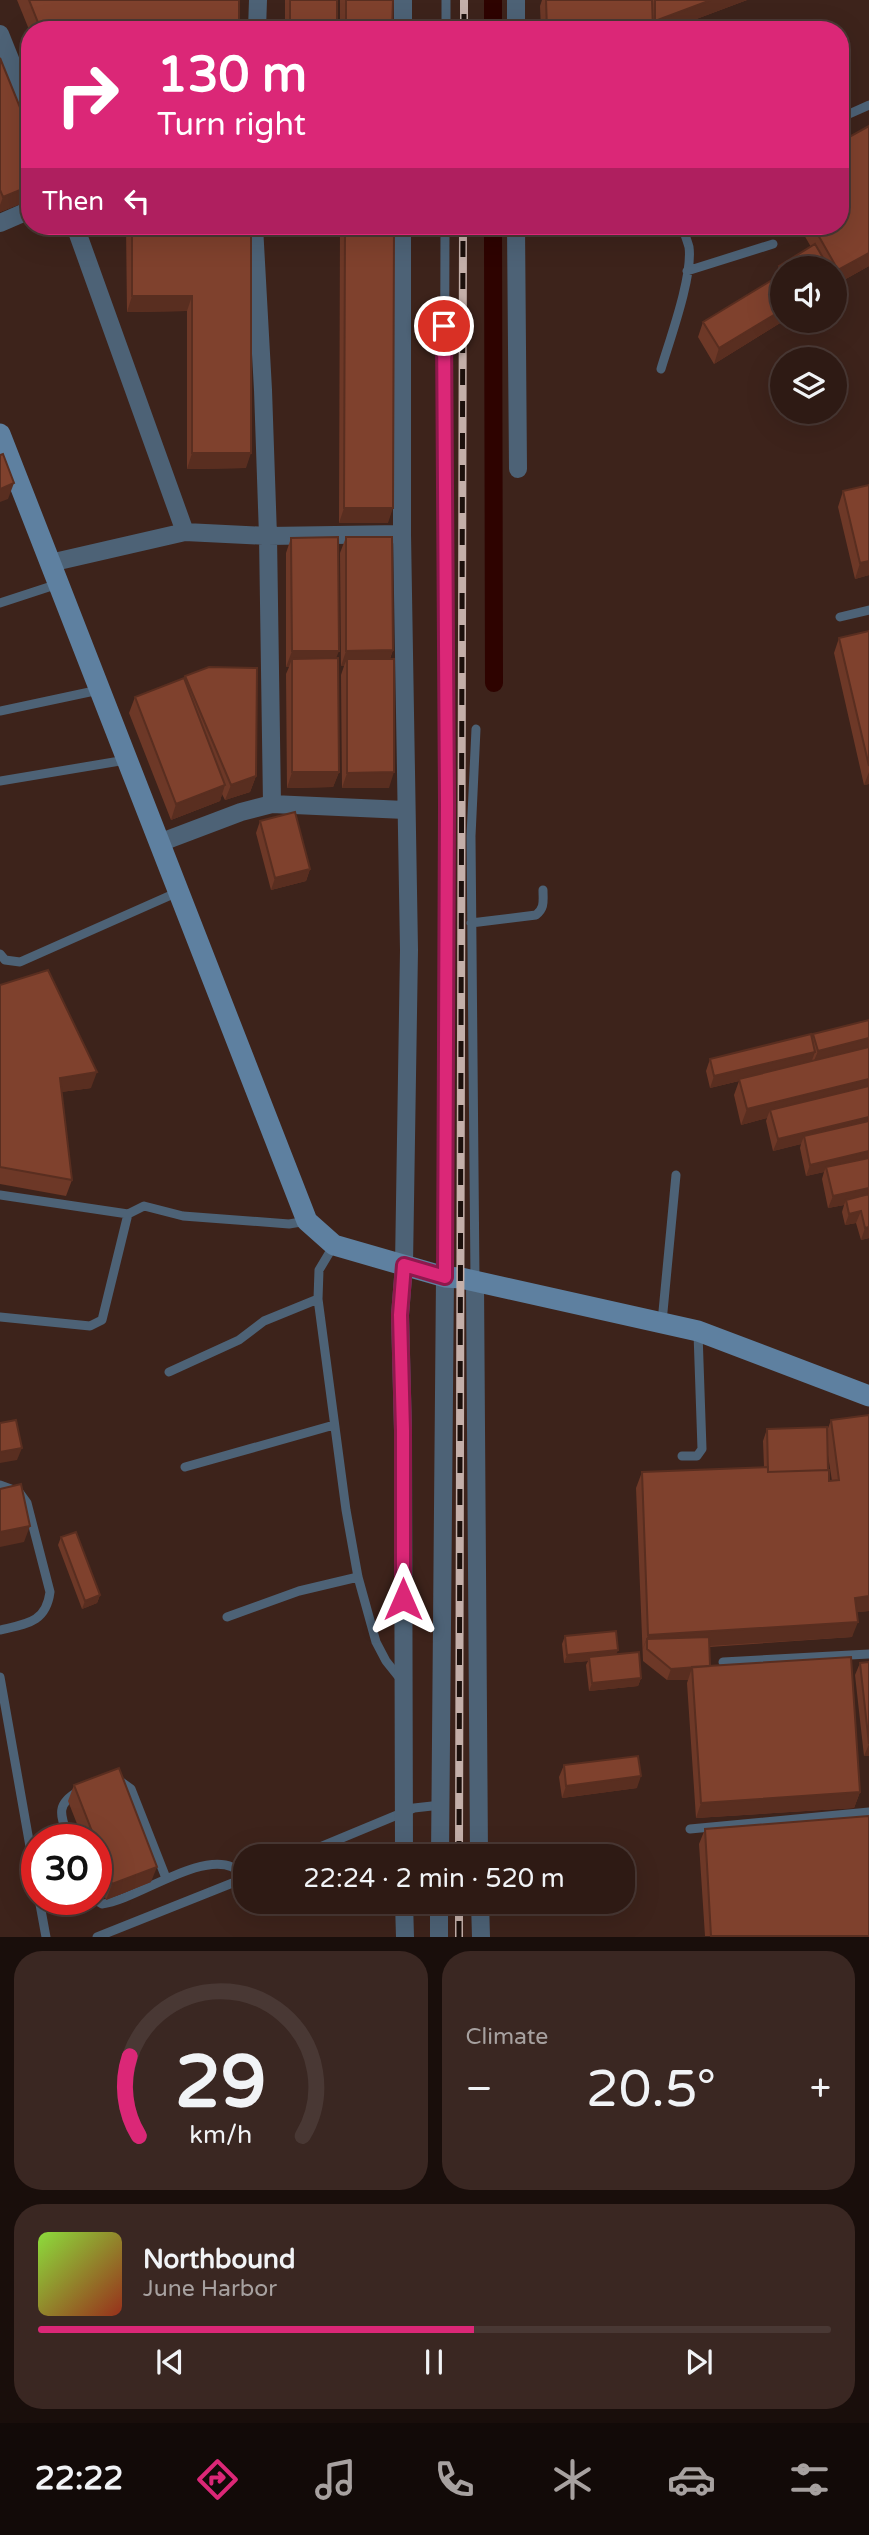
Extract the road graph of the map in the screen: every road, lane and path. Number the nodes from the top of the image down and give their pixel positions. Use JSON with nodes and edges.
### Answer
{"nodes":[{"id":1,"x":258,"y":0,"type":"edge"},
{"id":2,"x":403,"y":0,"type":"edge"},
{"id":3,"x":446,"y":0,"type":"edge"},
{"id":4,"x":516,"y":0,"type":"edge"},
{"id":5,"x":257,"y":21,"type":"edge"},
{"id":6,"x":403,"y":21,"type":"edge"},
{"id":7,"x":446,"y":21,"type":"edge"},
{"id":8,"x":516,"y":21,"type":"edge"},
{"id":9,"x":0,"y":34,"type":"edge"},
{"id":10,"x":21,"y":86,"type":"edge"},
{"id":11,"x":869,"y":104,"type":"edge"},
{"id":12,"x":849,"y":114,"type":"edge"},
{"id":13,"x":21,"y":214,"type":"edge"},
{"id":14,"x":0,"y":223,"type":"edge"},
{"id":15,"x":78,"y":235,"type":"edge"},
{"id":16,"x":254,"y":235,"type":"edge"},
{"id":17,"x":402,"y":235,"type":"edge"},
{"id":18,"x":445,"y":235,"type":"edge"},
{"id":19,"x":516,"y":235,"type":"edge"},
{"id":20,"x":685,"y":235,"type":"edge"},
{"id":21,"x":773,"y":244,"type":"dead end"},
{"id":22,"x":687,"y":271,"type":"junction"},
{"id":23,"x":661,"y":369,"type":"dead end"},
{"id":24,"x":0,"y":434,"type":"edge"},
{"id":25,"x":518,"y":469,"type":"dead end"},
{"id":26,"x":185,"y":532,"type":"junction"},
{"id":27,"x":402,"y":534,"type":"junction"},
{"id":28,"x":268,"y":536,"type":"junction"},
{"id":29,"x":50,"y":563,"type":"junction"},
{"id":30,"x":58,"y":584,"type":"junction"},
{"id":31,"x":0,"y":603,"type":"edge"},
{"id":32,"x":869,"y":610,"type":"edge"},
{"id":33,"x":840,"y":617,"type":"dead end"},
{"id":34,"x":99,"y":690,"type":"junction"},
{"id":35,"x":0,"y":711,"type":"edge"},
{"id":36,"x":476,"y":729,"type":"dead end"},
{"id":37,"x":127,"y":760,"type":"junction"},
{"id":38,"x":0,"y":781,"type":"edge"},
{"id":39,"x":272,"y":804,"type":"junction"},
{"id":40,"x":405,"y":810,"type":"junction"},
{"id":41,"x":159,"y":843,"type":"junction"},
{"id":42,"x":543,"y":890,"type":"dead end"},
{"id":43,"x":178,"y":892,"type":"junction"},
{"id":44,"x":471,"y":923,"type":"junction"},
{"id":45,"x":0,"y":954,"type":"edge"},
{"id":46,"x":676,"y":1175,"type":"dead end"},
{"id":47,"x":0,"y":1195,"type":"edge"},
{"id":48,"x":128,"y":1214,"type":"junction"},
{"id":49,"x":307,"y":1221,"type":"junction"},
{"id":50,"x":334,"y":1245,"type":"junction"},
{"id":51,"x":404,"y":1265,"type":"junction"},
{"id":52,"x":445,"y":1277,"type":"junction"},
{"id":53,"x":475,"y":1282,"type":"junction"},
{"id":54,"x":318,"y":1298,"type":"junction"},
{"id":55,"x":0,"y":1317,"type":"edge"},
{"id":56,"x":662,"y":1324,"type":"junction"},
{"id":57,"x":698,"y":1332,"type":"junction"},
{"id":58,"x":169,"y":1372,"type":"dead end"},
{"id":59,"x":869,"y":1396,"type":"edge"},
{"id":60,"x":334,"y":1425,"type":"junction"},
{"id":61,"x":682,"y":1457,"type":"dead end"},
{"id":62,"x":185,"y":1467,"type":"dead end"},
{"id":63,"x":0,"y":1485,"type":"edge"},
{"id":64,"x":358,"y":1577,"type":"junction"},
{"id":65,"x":227,"y":1617,"type":"dead end"},
{"id":66,"x":0,"y":1630,"type":"edge"},
{"id":67,"x":869,"y":1654,"type":"edge"},
{"id":68,"x":723,"y":1662,"type":"edge"},
{"id":69,"x":0,"y":1677,"type":"edge"},
{"id":70,"x":403,"y":1682,"type":"junction"},
{"id":71,"x":107,"y":1781,"type":"edge"},
{"id":72,"x":87,"y":1788,"type":"edge"},
{"id":73,"x":436,"y":1806,"type":"junction"},
{"id":74,"x":409,"y":1811,"type":"junction"},
{"id":75,"x":869,"y":1812,"type":"edge"},
{"id":76,"x":26,"y":1824,"type":"edge"},
{"id":77,"x":64,"y":1824,"type":"edge"},
{"id":78,"x":690,"y":1829,"type":"dead end"},
{"id":79,"x":328,"y":1844,"type":"edge"},
{"id":80,"x":405,"y":1844,"type":"edge"},
{"id":81,"x":439,"y":1844,"type":"edge"},
{"id":82,"x":479,"y":1844,"type":"edge"},
{"id":83,"x":233,"y":1868,"type":"edge"},
{"id":84,"x":166,"y":1878,"type":"junction"},
{"id":85,"x":233,"y":1883,"type":"edge"},
{"id":86,"x":112,"y":1902,"type":"edge"},
{"id":87,"x":404,"y":1914,"type":"edge"},
{"id":88,"x":439,"y":1914,"type":"edge"},
{"id":89,"x":480,"y":1914,"type":"edge"},
{"id":90,"x":42,"y":1915,"type":"edge"},
{"id":91,"x":46,"y":1937,"type":"edge"},
{"id":92,"x":97,"y":1937,"type":"edge"},
{"id":93,"x":405,"y":1937,"type":"edge"},
{"id":94,"x":439,"y":1937,"type":"edge"},
{"id":95,"x":481,"y":1937,"type":"edge"}],
"edges":[{"from":1,"to":5,"type":"street"},
{"from":2,"to":6,"type":"street"},
{"from":3,"to":7,"type":"lane"},
{"from":4,"to":8,"type":"street"},
{"from":9,"to":10,"type":"street"},
{"from":11,"to":12,"type":"lane"},
{"from":13,"to":14,"type":"street"},
{"from":15,"to":26,"type":"street"},
{"from":16,"to":28,"type":"street"},
{"from":17,"to":27,"type":"street"},
{"from":18,"to":52,"type":"lane"},
{"from":19,"to":25,"type":"street"},
{"from":20,"to":22,"type":"lane"},
{"from":21,"to":22,"type":"lane"},
{"from":22,"to":23,"type":"lane"},
{"from":24,"to":29,"type":"street"},
{"from":26,"to":28,"type":"street"},
{"from":26,"to":29,"type":"street"},
{"from":27,"to":28,"type":"street"},
{"from":27,"to":40,"type":"street"},
{"from":28,"to":39,"type":"street"},
{"from":29,"to":30,"type":"street"},
{"from":30,"to":31,"type":"lane"},
{"from":30,"to":34,"type":"street"},
{"from":32,"to":33,"type":"lane"},
{"from":34,"to":35,"type":"lane"},
{"from":34,"to":37,"type":"street"},
{"from":36,"to":44,"type":"lane"},
{"from":37,"to":38,"type":"lane"},
{"from":37,"to":41,"type":"street"},
{"from":39,"to":40,"type":"street"},
{"from":39,"to":41,"type":"street"},
{"from":40,"to":51,"type":"street"},
{"from":41,"to":43,"type":"street"},
{"from":42,"to":44,"type":"lane"},
{"from":43,"to":45,"type":"lane"},
{"from":43,"to":49,"type":"street"},
{"from":44,"to":53,"type":"lane"},
{"from":46,"to":56,"type":"lane"},
{"from":47,"to":48,"type":"lane"},
{"from":48,"to":49,"type":"lane"},
{"from":48,"to":55,"type":"lane"},
{"from":49,"to":50,"type":"street"},
{"from":50,"to":51,"type":"street"},
{"from":50,"to":54,"type":"lane"},
{"from":51,"to":52,"type":"street"},
{"from":51,"to":70,"type":"street"},
{"from":52,"to":53,"type":"street"},
{"from":52,"to":73,"type":"street"},
{"from":53,"to":56,"type":"street"},
{"from":53,"to":82,"type":"street"},
{"from":54,"to":58,"type":"lane"},
{"from":54,"to":60,"type":"lane"},
{"from":56,"to":57,"type":"street"},
{"from":57,"to":59,"type":"street"},
{"from":57,"to":61,"type":"lane"},
{"from":60,"to":62,"type":"lane"},
{"from":60,"to":64,"type":"lane"},
{"from":63,"to":66,"type":"lane"},
{"from":64,"to":65,"type":"lane"},
{"from":64,"to":70,"type":"lane"},
{"from":67,"to":68,"type":"lane"},
{"from":69,"to":76,"type":"lane"},
{"from":70,"to":74,"type":"street"},
{"from":71,"to":84,"type":"lane"},
{"from":72,"to":77,"type":"lane"},
{"from":73,"to":74,"type":"lane"},
{"from":73,"to":81,"type":"street"},
{"from":74,"to":79,"type":"lane"},
{"from":74,"to":80,"type":"street"},
{"from":75,"to":78,"type":"lane"},
{"from":83,"to":84,"type":"lane"},
{"from":84,"to":86,"type":"lane"},
{"from":85,"to":92,"type":"lane"},
{"from":87,"to":93,"type":"street"},
{"from":88,"to":94,"type":"street"},
{"from":89,"to":95,"type":"street"},
{"from":90,"to":91,"type":"lane"}]}
